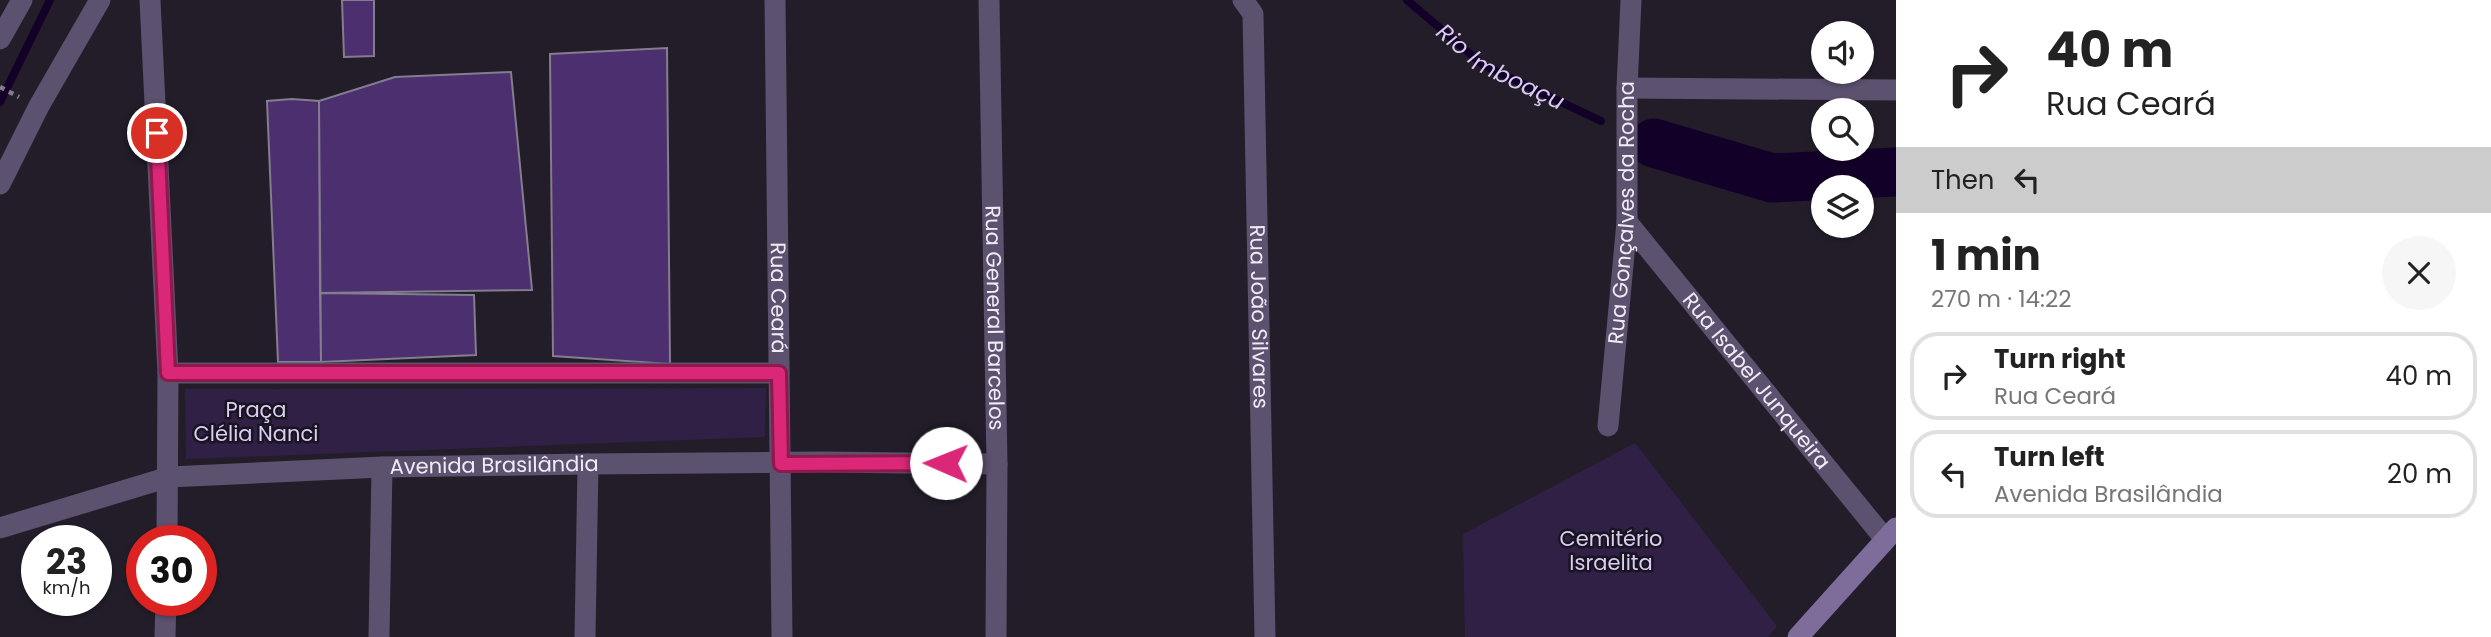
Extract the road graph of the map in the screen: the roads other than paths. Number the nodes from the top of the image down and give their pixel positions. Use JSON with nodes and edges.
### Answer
{"nodes":[{"id":1,"x":22,"y":0,"type":"edge"},
{"id":2,"x":100,"y":0,"type":"edge"},
{"id":3,"x":150,"y":0,"type":"edge"},
{"id":4,"x":775,"y":0,"type":"edge"},
{"id":5,"x":989,"y":0,"type":"edge"},
{"id":6,"x":1243,"y":0,"type":"edge"},
{"id":7,"x":1631,"y":0,"type":"edge"},
{"id":8,"x":0,"y":39,"type":"edge"},
{"id":9,"x":1627,"y":88,"type":"junction"},
{"id":10,"x":1896,"y":90,"type":"edge"},
{"id":11,"x":0,"y":184,"type":"edge"},
{"id":12,"x":1626,"y":222,"type":"junction"},
{"id":13,"x":168,"y":373,"type":"junction"},
{"id":14,"x":779,"y":373,"type":"junction"},
{"id":15,"x":1608,"y":426,"type":"dead end"},
{"id":16,"x":587,"y":464,"type":"junction"},
{"id":17,"x":781,"y":464,"type":"junction"},
{"id":18,"x":997,"y":464,"type":"junction"},
{"id":19,"x":382,"y":467,"type":"junction"},
{"id":20,"x":169,"y":477,"type":"junction"},
{"id":21,"x":168,"y":525,"type":"edge"},
{"id":22,"x":0,"y":528,"type":"edge"},
{"id":23,"x":1890,"y":534,"type":"edge"},
{"id":24,"x":166,"y":616,"type":"edge"},
{"id":25,"x":165,"y":637,"type":"edge"},
{"id":26,"x":379,"y":637,"type":"edge"},
{"id":27,"x":584,"y":637,"type":"edge"},
{"id":28,"x":782,"y":637,"type":"edge"},
{"id":29,"x":996,"y":637,"type":"edge"},
{"id":30,"x":1265,"y":637,"type":"edge"},
{"id":31,"x":1798,"y":637,"type":"edge"}],
"edges":[{"from":1,"to":8,"type":"street"},
{"from":2,"to":11,"type":"street"},
{"from":3,"to":13,"type":"street"},
{"from":4,"to":14,"type":"street","name":"Rua Ceará"},
{"from":5,"to":18,"type":"street","name":"Rua General Barcelos"},
{"from":6,"to":30,"type":"street","name":"Rua João Silvares"},
{"from":7,"to":9,"type":"street","name":"Rua Gonçalves da Rocha"},
{"from":9,"to":10,"type":"street"},
{"from":9,"to":12,"type":"street","name":"Rua Gonçalves da Rocha"},
{"from":12,"to":15,"type":"street","name":"Rua Gonçalves da Rocha"},
{"from":12,"to":23,"type":"street","name":"Rua Isabel Junqueira"},
{"from":13,"to":14,"type":"street"},
{"from":13,"to":20,"type":"street"},
{"from":14,"to":17,"type":"street","name":"Rua Ceará"},
{"from":16,"to":17,"type":"street","name":"Avenida Brasilândia"},
{"from":16,"to":19,"type":"street","name":"Avenida Brasilândia"},
{"from":16,"to":27,"type":"street"},
{"from":17,"to":18,"type":"street","name":"Avenida Brasilândia"},
{"from":17,"to":28,"type":"street","name":"Rua Ceará"},
{"from":18,"to":29,"type":"street","name":"Rua General Barcelos"},
{"from":19,"to":20,"type":"street","name":"Avenida Brasilândia"},
{"from":19,"to":26,"type":"street"},
{"from":20,"to":21,"type":"street"},
{"from":20,"to":22,"type":"street","name":"Avenida Brasilândia"},
{"from":23,"to":31,"type":"main road"},
{"from":24,"to":25,"type":"street"}]}
